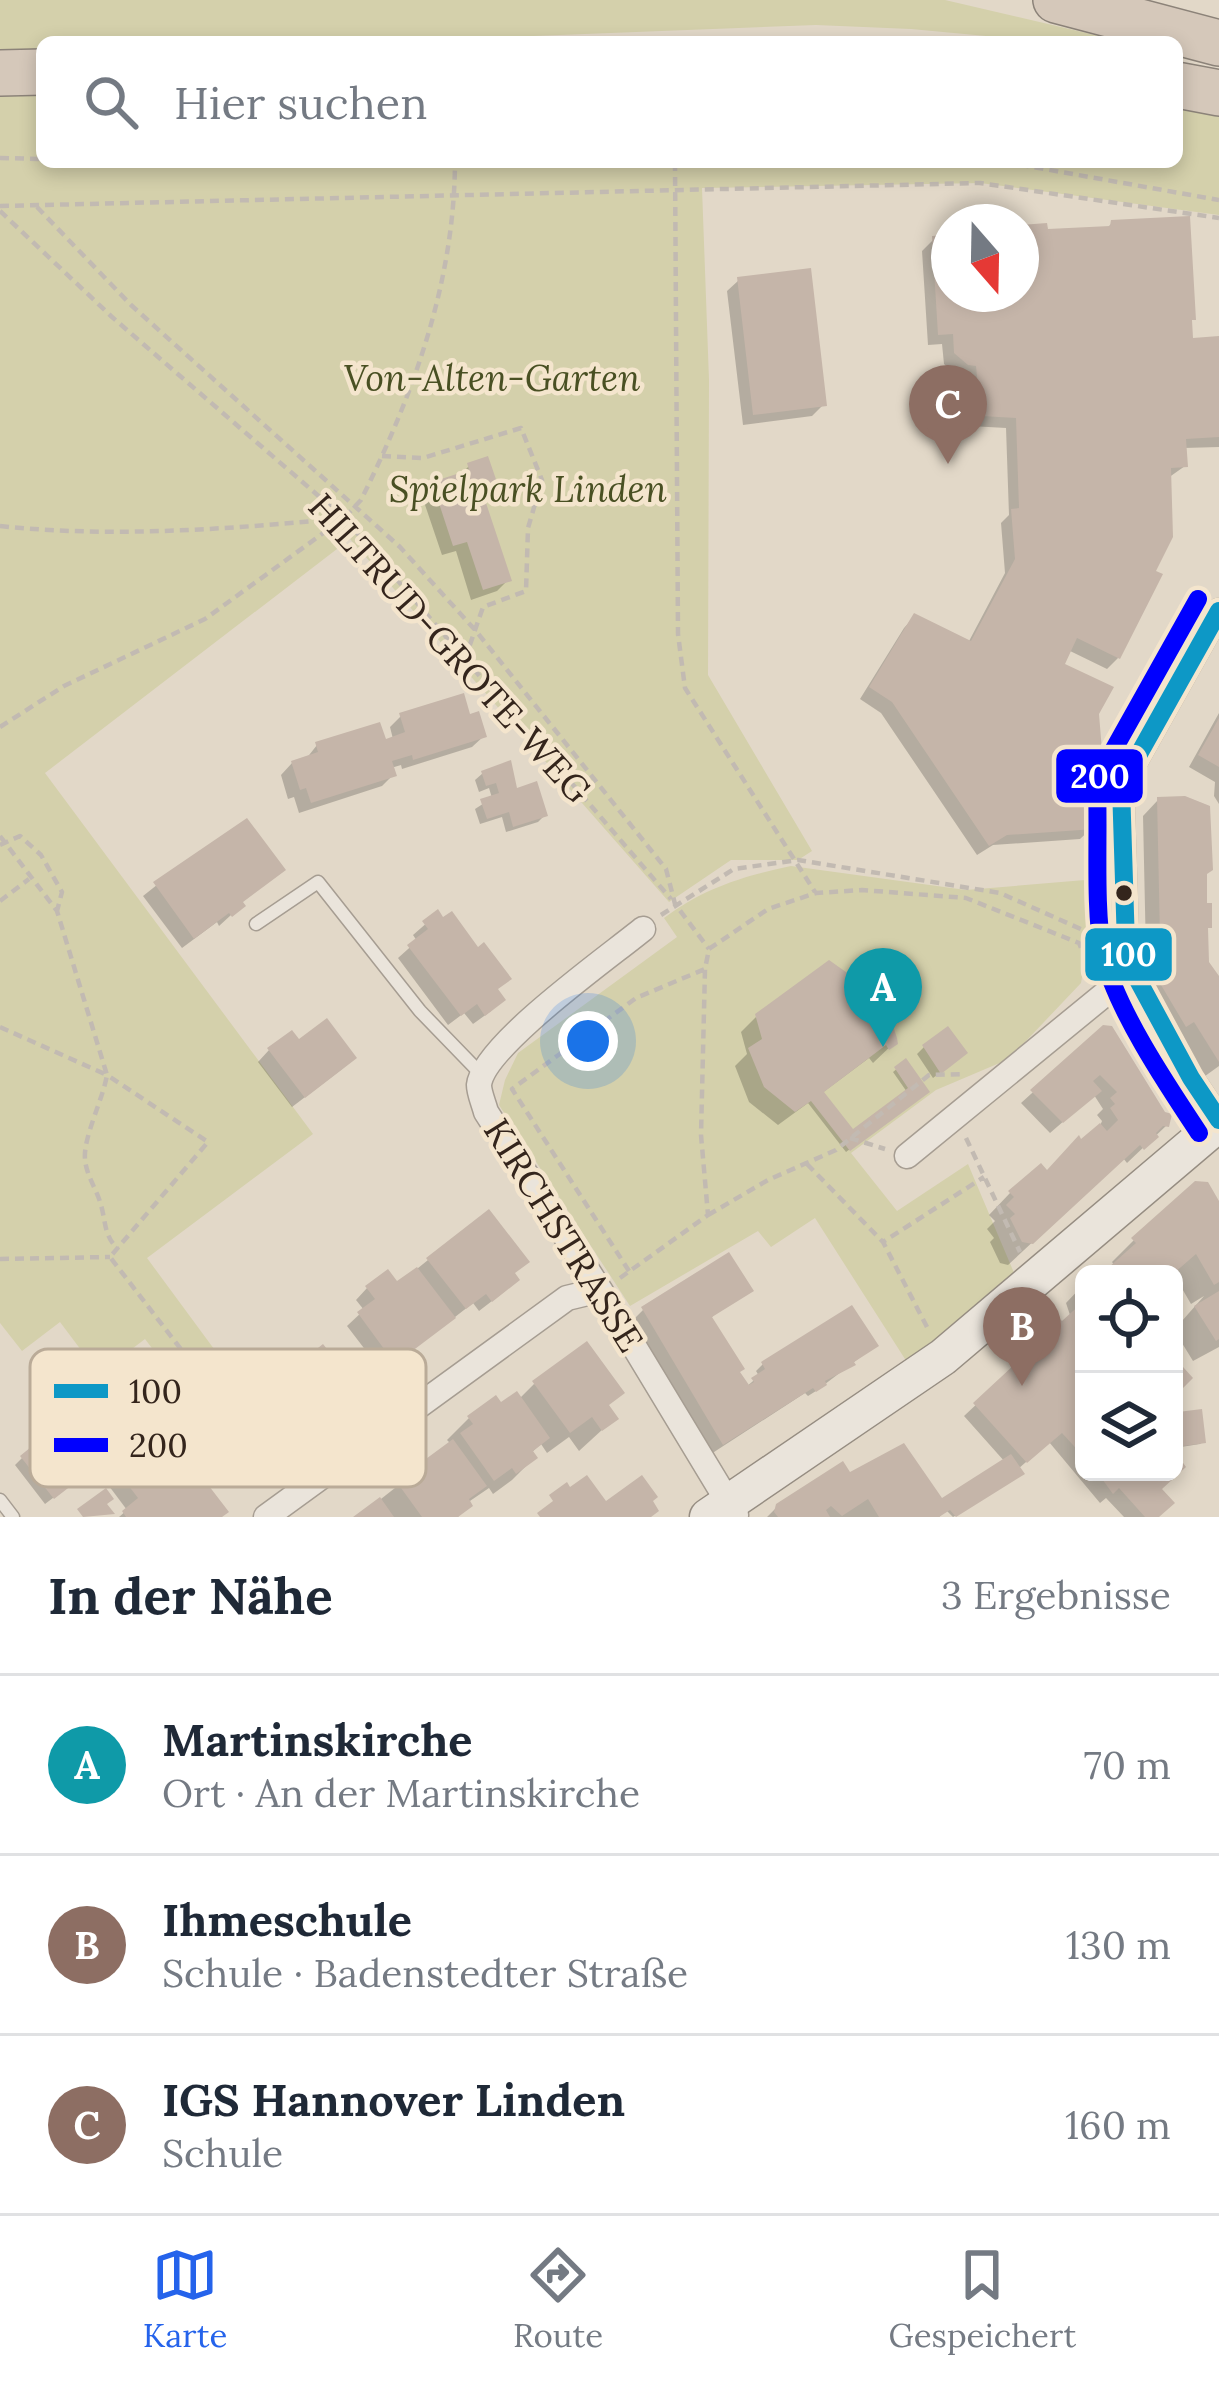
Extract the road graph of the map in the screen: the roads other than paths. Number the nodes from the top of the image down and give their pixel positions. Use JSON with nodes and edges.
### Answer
{"nodes":[{"id":1,"x":1056,"y":0,"type":"edge"},
{"id":2,"x":1219,"y":43,"type":"edge"},
{"id":3,"x":36,"y":72,"type":"edge"},
{"id":4,"x":0,"y":73,"type":"edge"},
{"id":5,"x":1183,"y":86,"type":"edge"},
{"id":6,"x":1219,"y":93,"type":"edge"},
{"id":7,"x":1219,"y":611,"type":"edge"},
{"id":8,"x":256,"y":924,"type":"dead end"},
{"id":9,"x":643,"y":929,"type":"road end"},
{"id":10,"x":1132,"y":971,"type":"junction"},
{"id":11,"x":483,"y":1076,"type":"junction"},
{"id":12,"x":1219,"y":1121,"type":"edge"},
{"id":13,"x":907,"y":1156,"type":"road end"},
{"id":14,"x":600,"y":1290,"type":"junction"},
{"id":15,"x":426,"y":1401,"type":"edge"},
{"id":16,"x":308,"y":1487,"type":"edge"},
{"id":17,"x":0,"y":1500,"type":"edge"},
{"id":18,"x":724,"y":1512,"type":"edge"},
{"id":19,"x":13,"y":1517,"type":"edge"},
{"id":20,"x":266,"y":1517,"type":"edge"}],
"edges":[{"from":1,"to":2,"type":"highway"},
{"from":3,"to":4,"type":"highway"},
{"from":5,"to":6,"type":"highway"},
{"from":7,"to":10,"type":"street"},
{"from":8,"to":11,"type":"lane"},
{"from":9,"to":11,"type":"street","name":"KIRCHSTRASSE"},
{"from":10,"to":12,"type":"street"},
{"from":10,"to":13,"type":"street"},
{"from":11,"to":14,"type":"street","name":"KIRCHSTRASSE"},
{"from":12,"to":18,"type":"street"},
{"from":14,"to":15,"type":"street"},
{"from":14,"to":18,"type":"street","name":"KIRCHSTRASSE"},
{"from":16,"to":20,"type":"street"},
{"from":17,"to":19,"type":"lane"}]}
